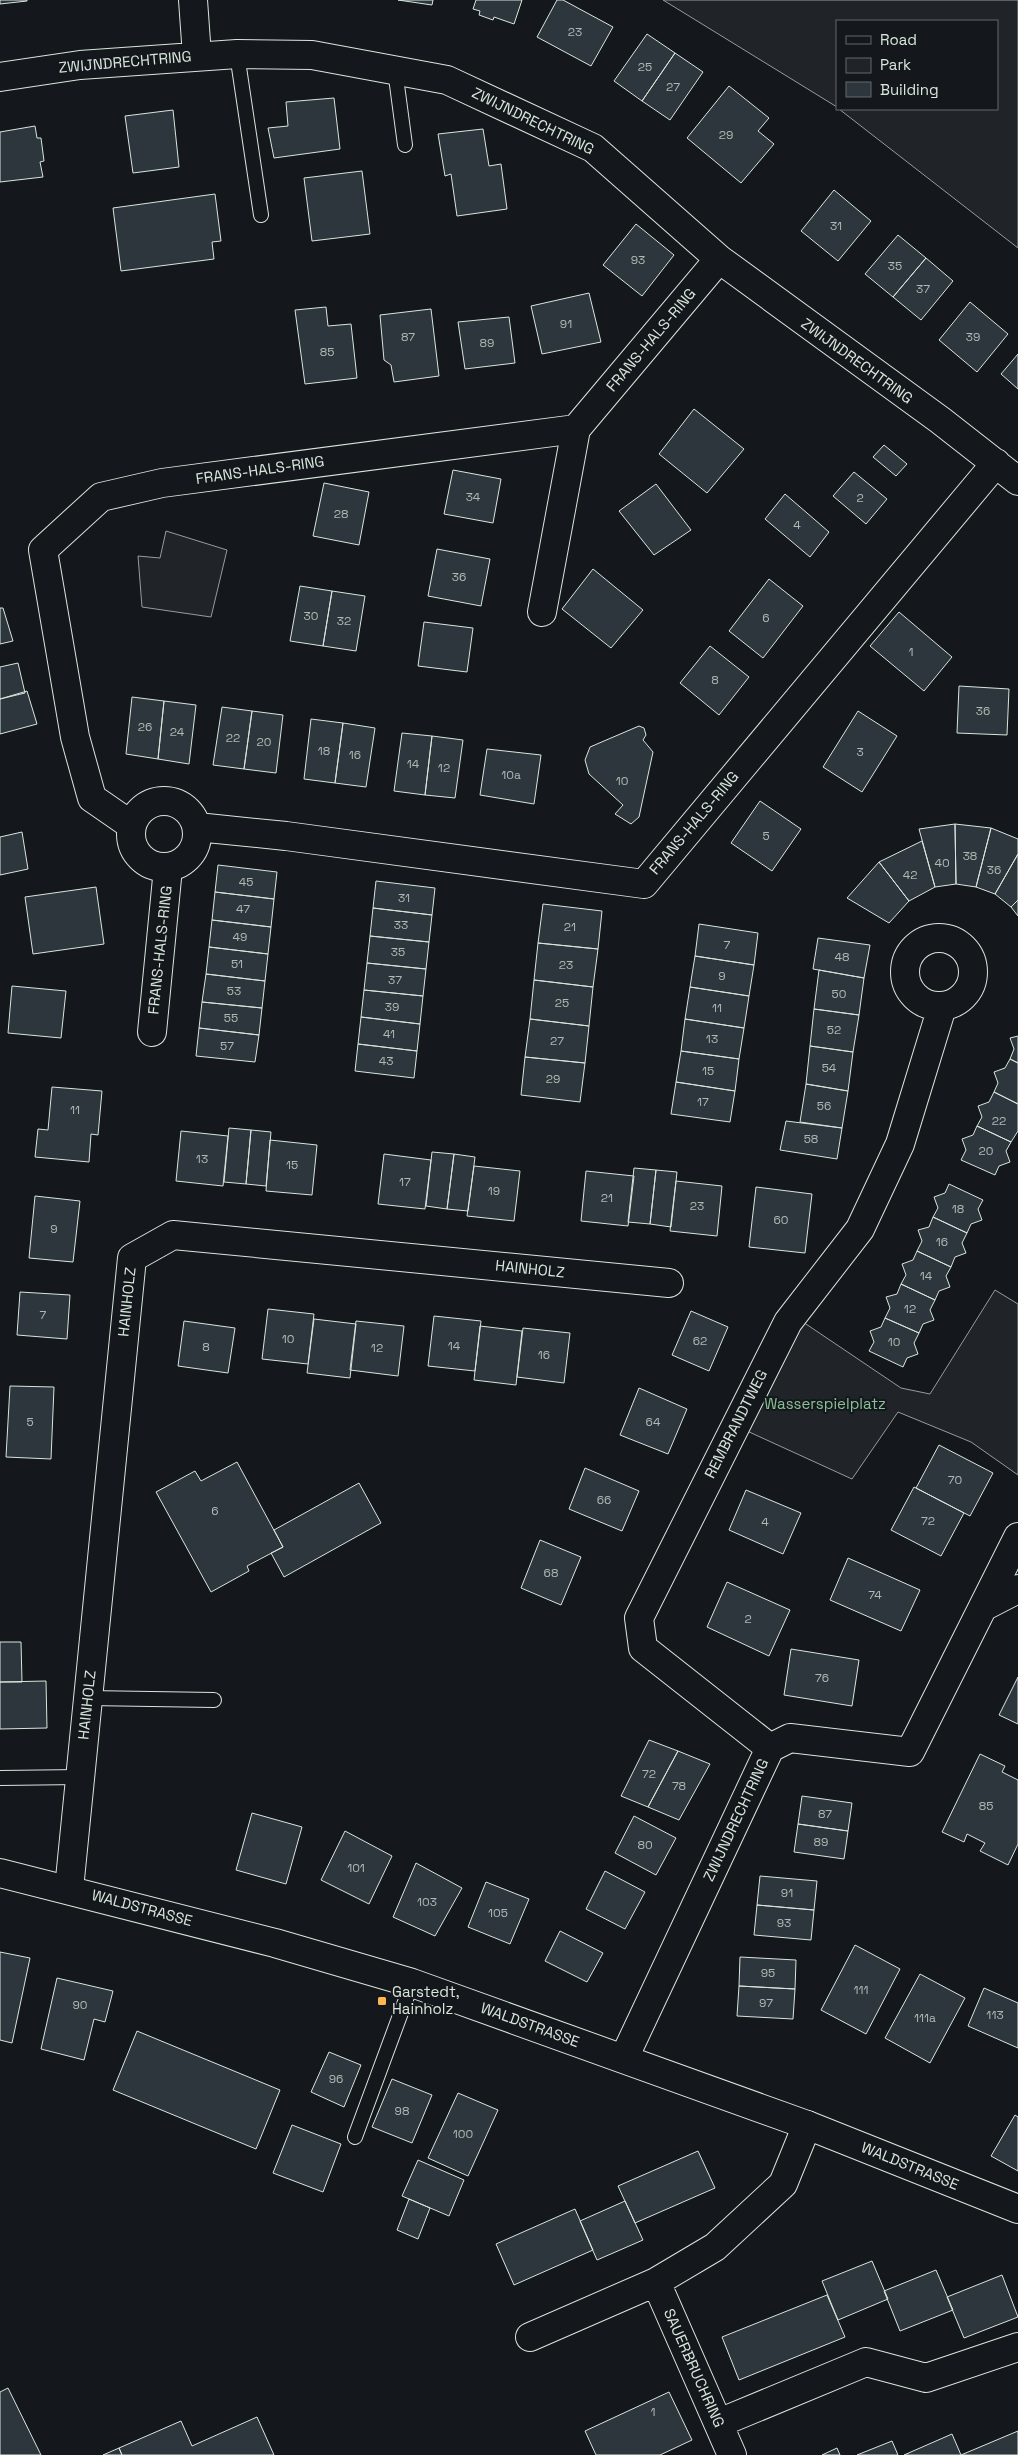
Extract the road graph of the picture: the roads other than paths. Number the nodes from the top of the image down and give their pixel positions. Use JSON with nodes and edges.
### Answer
{"nodes":[{"id":1,"x":193,"y":0,"type":"edge"},
{"id":2,"x":237,"y":54,"type":"junction"},
{"id":3,"x":197,"y":56,"type":"junction"},
{"id":4,"x":395,"y":70,"type":"junction"},
{"id":5,"x":0,"y":77,"type":"edge"},
{"id":6,"x":405,"y":145,"type":"dead end"},
{"id":7,"x":261,"y":215,"type":"dead end"},
{"id":8,"x":719,"y":259,"type":"junction"},
{"id":9,"x":576,"y":429,"type":"junction"},
{"id":10,"x":996,"y":463,"type":"junction"},
{"id":11,"x":1018,"y":482,"type":"edge"},
{"id":12,"x":542,"y":612,"type":"dead end"},
{"id":13,"x":131,"y":825,"type":"junction"},
{"id":14,"x":196,"y":827,"type":"junction"},
{"id":15,"x":168,"y":868,"type":"junction"},
{"id":16,"x":942,"y":1007,"type":"dead end"},
{"id":17,"x":152,"y":1032,"type":"dead end"},
{"id":18,"x":669,"y":1283,"type":"dead end"},
{"id":19,"x":1018,"y":1537,"type":"edge"},
{"id":20,"x":1018,"y":1589,"type":"edge"},
{"id":21,"x":984,"y":1607,"type":"junction"},
{"id":22,"x":88,"y":1698,"type":"junction"},
{"id":23,"x":214,"y":1700,"type":"dead end"},
{"id":24,"x":770,"y":1748,"type":"junction"},
{"id":25,"x":80,"y":1777,"type":"junction"},
{"id":26,"x":0,"y":1778,"type":"edge"},
{"id":27,"x":0,"y":1873,"type":"edge"},
{"id":28,"x":69,"y":1889,"type":"junction"},
{"id":29,"x":412,"y":1982,"type":"junction"},
{"id":30,"x":624,"y":2058,"type":"junction"},
{"id":31,"x":807,"y":2125,"type":"junction"},
{"id":32,"x":355,"y":2137,"type":"dead end"},
{"id":33,"x":1018,"y":2209,"type":"edge"},
{"id":34,"x":656,"y":2282,"type":"junction"},
{"id":35,"x":530,"y":2337,"type":"dead end"},
{"id":36,"x":1018,"y":2347,"type":"edge"},
{"id":37,"x":719,"y":2423,"type":"junction"},
{"id":38,"x":732,"y":2455,"type":"edge"}],
"edges":[{"from":1,"to":3,"type":"street"},
{"from":2,"to":3,"type":"street","name":"ZWIJNDRECHTRING"},
{"from":2,"to":4,"type":"street","name":"ZWIJNDRECHTRING"},
{"from":2,"to":7,"type":"lane"},
{"from":3,"to":5,"type":"street","name":"ZWIJNDRECHTRING"},
{"from":4,"to":6,"type":"lane"},
{"from":4,"to":8,"type":"street","name":"ZWIJNDRECHTRING"},
{"from":8,"to":9,"type":"street","name":"FRANS-HALS-RING"},
{"from":8,"to":10,"type":"street","name":"ZWIJNDRECHTRING"},
{"from":9,"to":12,"type":"street"},
{"from":9,"to":13,"type":"street","name":"FRANS-HALS-RING"},
{"from":10,"to":11,"type":"street","name":"ZWIJNDRECHTRING"},
{"from":10,"to":14,"type":"street","name":"FRANS-HALS-RING"},
{"from":13,"to":14,"type":"street"},
{"from":13,"to":15,"type":"street","name":"FRANS-HALS-RING"},
{"from":14,"to":15,"type":"street","name":"FRANS-HALS-RING"},
{"from":15,"to":17,"type":"street","name":"FRANS-HALS-RING"},
{"from":16,"to":24,"type":"street","name":"REMBRANDTWEG"},
{"from":18,"to":22,"type":"street","name":"HAINHOLZ"},
{"from":19,"to":21,"type":"street","name":"ZWIJNDRECHTRING"},
{"from":20,"to":21,"type":"street"},
{"from":21,"to":24,"type":"street","name":"ZWIJNDRECHTRING"},
{"from":22,"to":23,"type":"lane"},
{"from":22,"to":25,"type":"street","name":"HAINHOLZ"},
{"from":24,"to":30,"type":"street","name":"ZWIJNDRECHTRING"},
{"from":25,"to":26,"type":"lane"},
{"from":25,"to":28,"type":"street","name":"HAINHOLZ"},
{"from":27,"to":28,"type":"street","name":"WALDSTRASSE"},
{"from":28,"to":29,"type":"street","name":"WALDSTRASSE"},
{"from":29,"to":30,"type":"street","name":"WALDSTRASSE"},
{"from":29,"to":32,"type":"lane"},
{"from":30,"to":31,"type":"street","name":"WALDSTRASSE"},
{"from":31,"to":33,"type":"street","name":"WALDSTRASSE"},
{"from":31,"to":34,"type":"street"},
{"from":34,"to":35,"type":"street"},
{"from":34,"to":37,"type":"street","name":"SAUERBRUCHRING"},
{"from":36,"to":37,"type":"street"},
{"from":37,"to":38,"type":"street","name":"SAUERBRUCHRING"}]}
